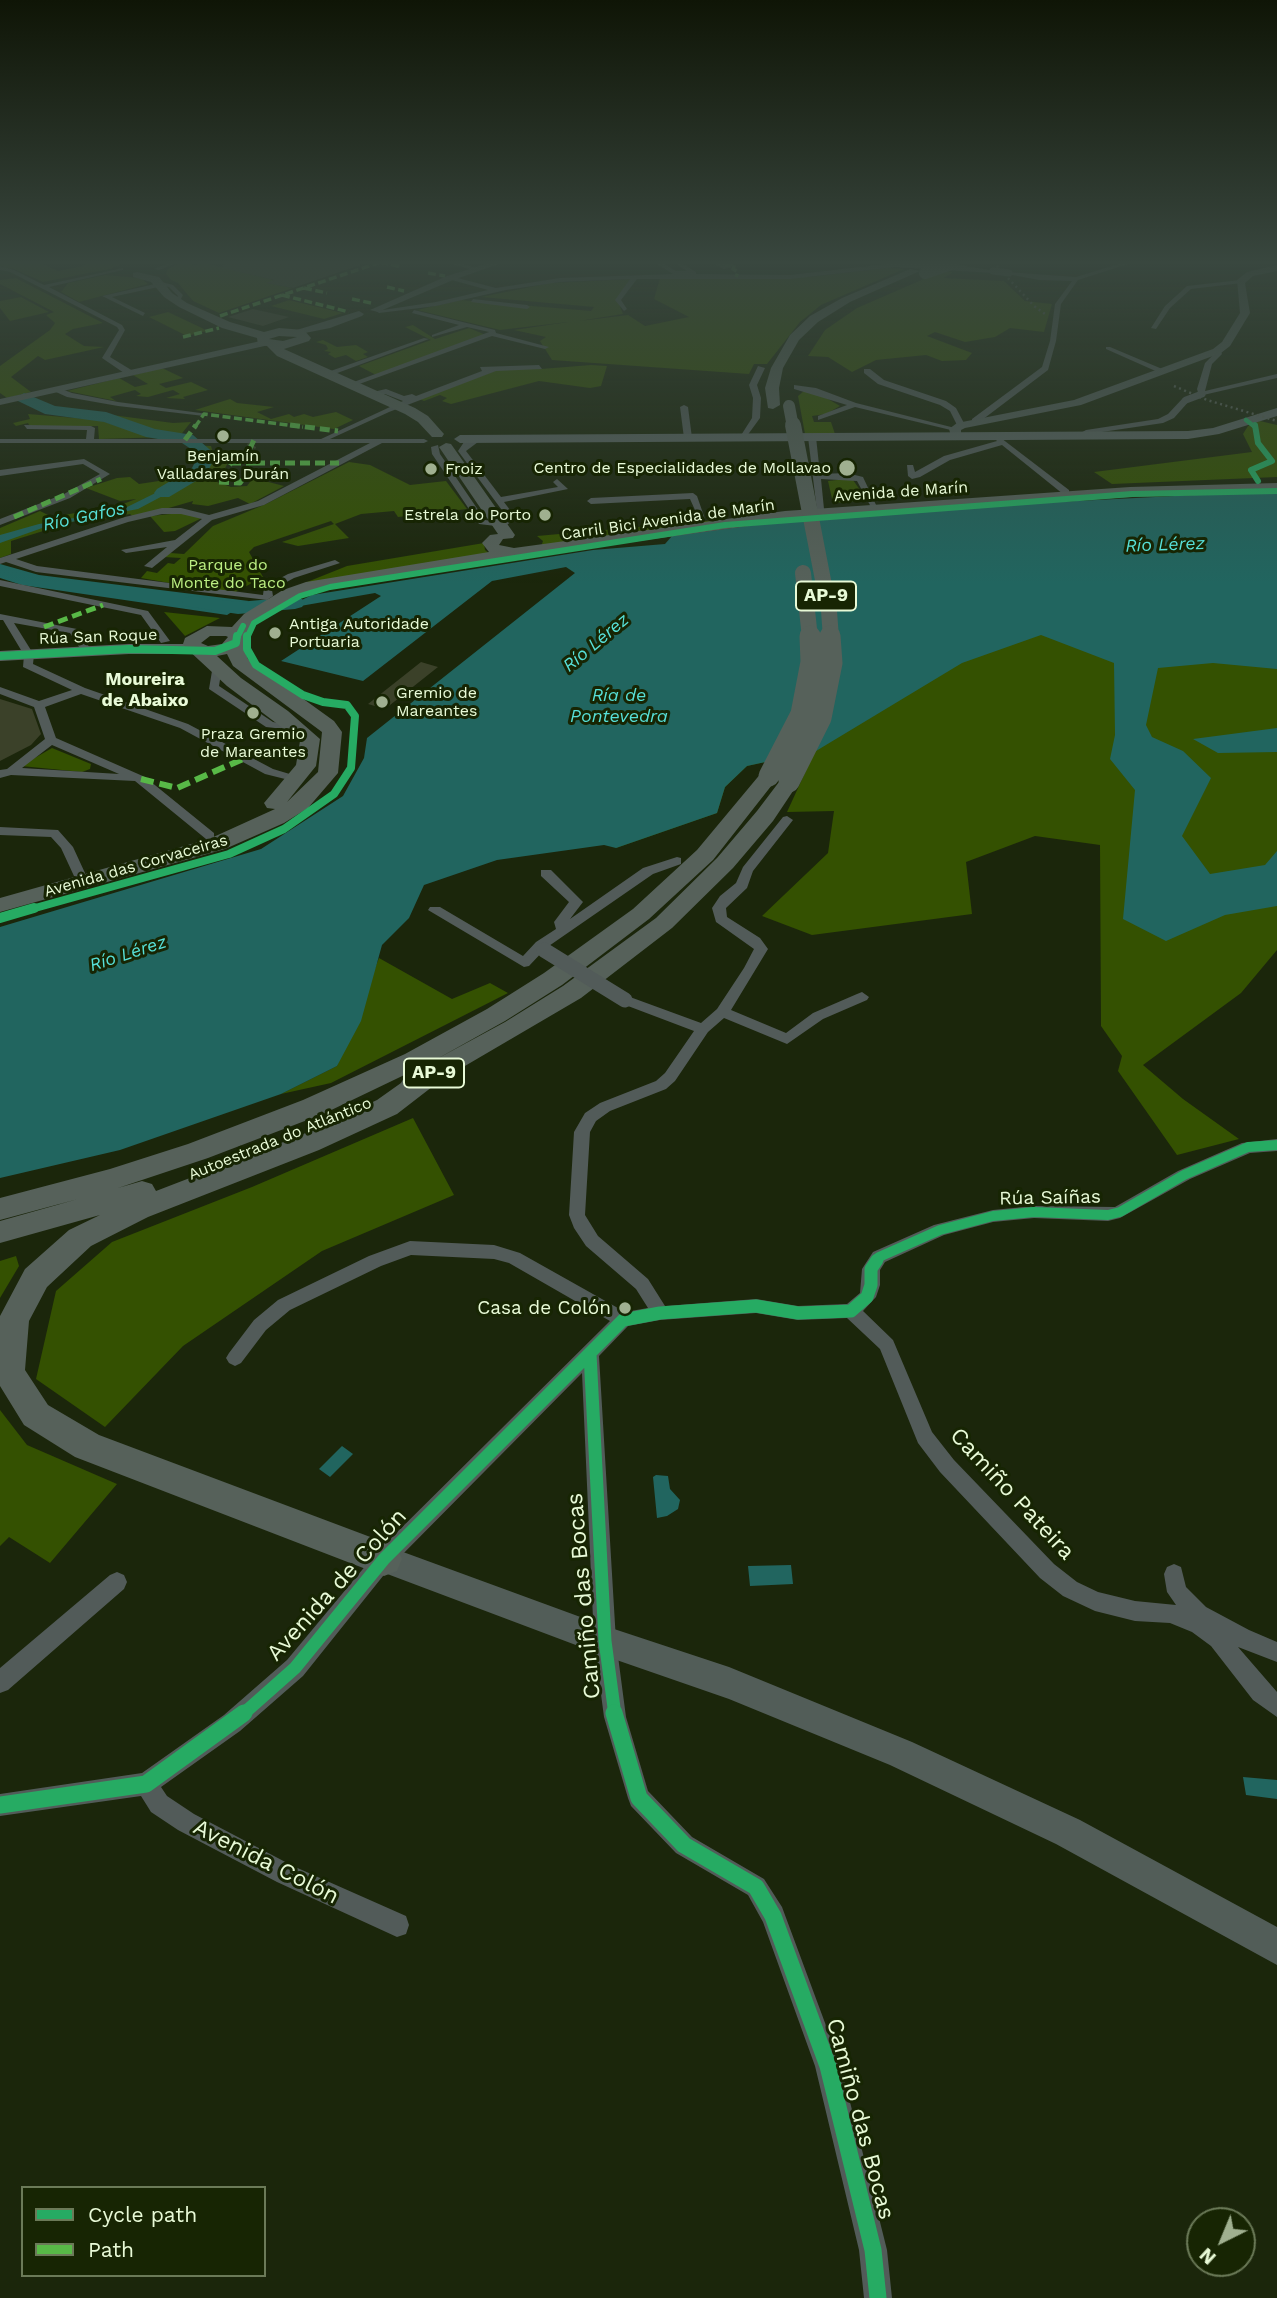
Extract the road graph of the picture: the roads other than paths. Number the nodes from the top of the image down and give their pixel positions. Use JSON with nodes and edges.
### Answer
{"nodes":[{"id":1,"x":124,"y":369,"type":"edge"},
{"id":2,"x":146,"y":369,"type":"edge"},
{"id":3,"x":325,"y":369,"type":"edge"},
{"id":4,"x":340,"y":369,"type":"edge"},
{"id":5,"x":394,"y":369,"type":"edge"},
{"id":6,"x":483,"y":369,"type":"edge"},
{"id":7,"x":494,"y":369,"type":"dead end"},
{"id":8,"x":760,"y":369,"type":"edge"},
{"id":9,"x":777,"y":369,"type":"edge"},
{"id":10,"x":795,"y":369,"type":"edge"},
{"id":11,"x":1043,"y":369,"type":"edge"},
{"id":12,"x":1159,"y":369,"type":"edge"},
{"id":13,"x":1168,"y":369,"type":"edge"},
{"id":14,"x":1207,"y":369,"type":"edge"},
{"id":15,"x":867,"y":371,"type":"dead end"},
{"id":16,"x":1163,"y":371,"type":"junction"},
{"id":17,"x":130,"y":373,"type":"junction"},
{"id":18,"x":329,"y":373,"type":"junction"},
{"id":19,"x":1277,"y":376,"type":"edge"},
{"id":20,"x":793,"y":379,"type":"junction"},
{"id":21,"x":354,"y":384,"type":"junction"},
{"id":22,"x":448,"y":386,"type":"junction"},
{"id":23,"x":432,"y":389,"type":"junction"},
{"id":24,"x":59,"y":390,"type":"junction"},
{"id":25,"x":376,"y":394,"type":"junction"},
{"id":26,"x":1202,"y":394,"type":"junction"},
{"id":27,"x":0,"y":402,"type":"edge"},
{"id":28,"x":398,"y":405,"type":"junction"},
{"id":29,"x":781,"y":405,"type":"junction"},
{"id":30,"x":854,"y":405,"type":"junction"},
{"id":31,"x":684,"y":407,"type":"dead end"},
{"id":32,"x":884,"y":410,"type":"dead end"},
{"id":33,"x":1277,"y":412,"type":"edge"},
{"id":34,"x":204,"y":414,"type":"dead end"},
{"id":35,"x":821,"y":418,"type":"dead end"},
{"id":36,"x":975,"y":421,"type":"junction"},
{"id":37,"x":27,"y":428,"type":"dead end"},
{"id":38,"x":956,"y":429,"type":"junction"},
{"id":39,"x":1079,"y":436,"type":"junction"},
{"id":40,"x":812,"y":437,"type":"junction"},
{"id":41,"x":688,"y":438,"type":"junction"},
{"id":42,"x":741,"y":438,"type":"junction"},
{"id":43,"x":478,"y":439,"type":"junction"},
{"id":44,"x":323,"y":440,"type":"junction"},
{"id":45,"x":384,"y":440,"type":"junction"},
{"id":46,"x":0,"y":441,"type":"edge"},
{"id":47,"x":94,"y":441,"type":"junction"},
{"id":48,"x":996,"y":441,"type":"junction"},
{"id":49,"x":447,"y":447,"type":"junction"},
{"id":50,"x":84,"y":461,"type":"junction"},
{"id":51,"x":910,"y":467,"type":"dead end"},
{"id":52,"x":0,"y":473,"type":"edge"},
{"id":53,"x":816,"y":477,"type":"junction"},
{"id":54,"x":557,"y":482,"type":"dead end"},
{"id":55,"x":1277,"y":486,"type":"edge"},
{"id":56,"x":1066,"y":492,"type":"junction"},
{"id":57,"x":499,"y":500,"type":"junction"},
{"id":58,"x":591,"y":501,"type":"dead end"},
{"id":59,"x":874,"y":505,"type":"junction"},
{"id":60,"x":820,"y":509,"type":"junction"},
{"id":61,"x":209,"y":517,"type":"junction"},
{"id":62,"x":702,"y":517,"type":"junction"},
{"id":63,"x":0,"y":522,"type":"edge"},
{"id":64,"x":590,"y":526,"type":"dead end"},
{"id":65,"x":501,"y":533,"type":"junction"},
{"id":66,"x":470,"y":542,"type":"dead end"},
{"id":67,"x":177,"y":543,"type":"junction"},
{"id":68,"x":51,"y":544,"type":"junction"},
{"id":69,"x":126,"y":550,"type":"dead end"},
{"id":70,"x":62,"y":551,"type":"dead end"},
{"id":71,"x":521,"y":552,"type":"junction"},
{"id":72,"x":3,"y":560,"type":"edge"},
{"id":73,"x":341,"y":562,"type":"dead end"},
{"id":74,"x":149,"y":566,"type":"dead end"},
{"id":75,"x":0,"y":583,"type":"edge"},
{"id":76,"x":261,"y":604,"type":"junction"},
{"id":77,"x":4,"y":618,"type":"edge"},
{"id":78,"x":213,"y":630,"type":"junction"},
{"id":79,"x":235,"y":640,"type":"junction"},
{"id":80,"x":165,"y":641,"type":"junction"},
{"id":81,"x":198,"y":646,"type":"junction"},
{"id":82,"x":130,"y":649,"type":"junction"},
{"id":83,"x":87,"y":652,"type":"junction"},
{"id":84,"x":29,"y":655,"type":"junction"},
{"id":85,"x":0,"y":656,"type":"edge"},
{"id":86,"x":0,"y":690,"type":"edge"},
{"id":87,"x":81,"y":690,"type":"junction"},
{"id":88,"x":39,"y":705,"type":"junction"},
{"id":89,"x":51,"y":740,"type":"junction"},
{"id":90,"x":104,"y":763,"type":"junction"},
{"id":91,"x":5,"y":773,"type":"edge"},
{"id":92,"x":86,"y":776,"type":"junction"},
{"id":93,"x":297,"y":778,"type":"junction"},
{"id":94,"x":141,"y":779,"type":"junction"},
{"id":95,"x":779,"y":779,"type":"junction"},
{"id":96,"x":787,"y":820,"type":"dead end"},
{"id":97,"x":0,"y":831,"type":"edge"},
{"id":98,"x":210,"y":836,"type":"junction"},
{"id":99,"x":677,"y":861,"type":"dead end"},
{"id":100,"x":79,"y":873,"type":"junction"},
{"id":101,"x":546,"y":873,"type":"dead end"},
{"id":102,"x":0,"y":894,"type":"edge"},
{"id":103,"x":0,"y":905,"type":"edge"},
{"id":104,"x":435,"y":910,"type":"dead end"},
{"id":105,"x":563,"y":930,"type":"junction"},
{"id":106,"x":543,"y":948,"type":"junction"},
{"id":107,"x":862,"y":997,"type":"dead end"},
{"id":108,"x":722,"y":1012,"type":"junction"},
{"id":109,"x":703,"y":1029,"type":"junction"},
{"id":110,"x":430,"y":1076,"type":"junction"},
{"id":111,"x":1277,"y":1145,"type":"edge"},
{"id":112,"x":0,"y":1209,"type":"edge"},
{"id":113,"x":0,"y":1232,"type":"edge"},
{"id":114,"x":851,"y":1311,"type":"junction"},
{"id":115,"x":660,"y":1313,"type":"junction"},
{"id":116,"x":623,"y":1320,"type":"junction"},
{"id":117,"x":590,"y":1353,"type":"junction"},
{"id":118,"x":234,"y":1358,"type":"dead end"},
{"id":119,"x":384,"y":1559,"type":"junction"},
{"id":120,"x":1174,"y":1574,"type":"dead end"},
{"id":121,"x":117,"y":1582,"type":"dead end"},
{"id":122,"x":605,"y":1641,"type":"junction"},
{"id":123,"x":1277,"y":1652,"type":"edge"},
{"id":124,"x":0,"y":1682,"type":"edge"},
{"id":125,"x":1277,"y":1706,"type":"edge"},
{"id":126,"x":146,"y":1784,"type":"junction"},
{"id":127,"x":0,"y":1805,"type":"edge"},
{"id":128,"x":397,"y":1925,"type":"dead end"},
{"id":129,"x":1277,"y":1947,"type":"edge"},
{"id":130,"x":878,"y":2298,"type":"edge"}],
"edges":[{"from":1,"to":17,"type":"street"},
{"from":2,"to":17,"type":"main road"},
{"from":3,"to":18,"type":"highway"},
{"from":4,"to":18,"type":"street"},
{"from":5,"to":21,"type":"street"},
{"from":6,"to":23,"type":"street"},
{"from":7,"to":22,"type":"street"},
{"from":8,"to":42,"type":"street"},
{"from":9,"to":29,"type":"highway","name":"Autoestrada do Atlántico","number":"AP-9"},
{"from":10,"to":20,"type":"highway","name":"Autoestrada do Atlántico","number":"AP-9"},
{"from":11,"to":36,"type":"street"},
{"from":12,"to":16,"type":"street"},
{"from":13,"to":16,"type":"street"},
{"from":14,"to":26,"type":"street"},
{"from":15,"to":38,"type":"street"},
{"from":16,"to":36,"type":"street"},
{"from":17,"to":24,"type":"main road"},
{"from":18,"to":21,"type":"highway"},
{"from":19,"to":26,"type":"street"},
{"from":20,"to":29,"type":"highway","name":"Autoestrada do Atlántico","number":"AP-9"},
{"from":20,"to":30,"type":"street"},
{"from":21,"to":25,"type":"highway"},
{"from":22,"to":23,"type":"street"},
{"from":22,"to":28,"type":"street"},
{"from":23,"to":25,"type":"street"},
{"from":24,"to":27,"type":"main road"},
{"from":24,"to":34,"type":"street"},
{"from":25,"to":28,"type":"highway"},
{"from":26,"to":39,"type":"street","bridge":true},
{"from":28,"to":44,"type":"street"},
{"from":28,"to":49,"type":"highway"},
{"from":29,"to":95,"type":"highway","name":"Autoestrada do Atlántico","number":"AP-9","bridge":true},
{"from":30,"to":35,"type":"street"},
{"from":30,"to":38,"type":"street"},
{"from":31,"to":41,"type":"street"},
{"from":32,"to":38,"type":"street"},
{"from":33,"to":39,"type":"main road"},
{"from":36,"to":38,"type":"street"},
{"from":37,"to":47,"type":"street"},
{"from":38,"to":40,"type":"main road"},
{"from":38,"to":48,"type":"main road"},
{"from":39,"to":48,"type":"main road"},
{"from":40,"to":42,"type":"main road"},
{"from":40,"to":53,"type":"street"},
{"from":41,"to":42,"type":"main road"},
{"from":41,"to":43,"type":"main road"},
{"from":43,"to":49,"type":"main road"},
{"from":43,"to":49,"type":"street"},
{"from":44,"to":45,"type":"street"},
{"from":44,"to":47,"type":"street"},
{"from":45,"to":49,"type":"street"},
{"from":45,"to":61,"type":"street"},
{"from":46,"to":47,"type":"street"},
{"from":47,"to":50,"type":"street"},
{"from":48,"to":51,"type":"street"},
{"from":48,"to":56,"type":"street"},
{"from":49,"to":57,"type":"street"},
{"from":49,"to":65,"type":"highway"},
{"from":49,"to":65,"type":"street"},
{"from":50,"to":52,"type":"street"},
{"from":50,"to":63,"type":"street"},
{"from":53,"to":59,"type":"street"},
{"from":53,"to":60,"type":"street"},
{"from":54,"to":57,"type":"street"},
{"from":55,"to":56,"type":"highway","name":"Avenida de Marín"},
{"from":55,"to":71,"type":"highway","name":"Avenida de Marín"},
{"from":56,"to":59,"type":"highway","name":"Avenida de Marín"},
{"from":57,"to":65,"type":"street"},
{"from":58,"to":62,"type":"street"},
{"from":59,"to":60,"type":"highway","name":"Avenida de Marín"},
{"from":60,"to":62,"type":"highway","name":"Avenida de Marín"},
{"from":61,"to":67,"type":"street"},
{"from":61,"to":68,"type":"street"},
{"from":62,"to":64,"type":"highway","name":"Avenida de Marín"},
{"from":65,"to":66,"type":"highway"},
{"from":65,"to":71,"type":"highway"},
{"from":67,"to":69,"type":"street"},
{"from":67,"to":74,"type":"street"},
{"from":68,"to":70,"type":"street"},
{"from":68,"to":72,"type":"street"},
{"from":71,"to":76,"type":"highway","name":"Avenida de Marín"},
{"from":72,"to":76,"type":"street"},
{"from":73,"to":76,"type":"highway","name":"Avenida de Marín"},
{"from":75,"to":80,"type":"street"},
{"from":76,"to":78,"type":"highway","name":"Avenida de Marín"},
{"from":76,"to":79,"type":"highway","name":"Avenida de Marín"},
{"from":77,"to":83,"type":"street"},
{"from":77,"to":84,"type":"street"},
{"from":78,"to":79,"type":"highway"},
{"from":78,"to":81,"type":"highway","name":"Avenida de Marín"},
{"from":79,"to":81,"type":"highway"},
{"from":79,"to":103,"type":"highway","name":"Avenida das Corvaceiras"},
{"from":80,"to":81,"type":"main road","name":"Rúa San Roque"},
{"from":80,"to":82,"type":"main road","name":"Rúa San Roque"},
{"from":81,"to":82,"type":"main road","name":"Rúa San Roque"},
{"from":81,"to":93,"type":"highway","name":"Avenida das Corvaceiras"},
{"from":82,"to":83,"type":"main road","name":"Rúa San Roque"},
{"from":83,"to":84,"type":"main road","name":"Rúa San Roque"},
{"from":84,"to":85,"type":"main road","name":"Rúa San Roque"},
{"from":84,"to":87,"type":"street"},
{"from":86,"to":88,"type":"street"},
{"from":87,"to":88,"type":"street"},
{"from":87,"to":93,"type":"street"},
{"from":88,"to":89,"type":"street"},
{"from":89,"to":90,"type":"street"},
{"from":89,"to":91,"type":"street"},
{"from":90,"to":92,"type":"street"},
{"from":90,"to":94,"type":"street"},
{"from":91,"to":92,"type":"street"},
{"from":92,"to":94,"type":"street"},
{"from":93,"to":98,"type":"highway","name":"Avenida das Corvaceiras"},
{"from":94,"to":98,"type":"street"},
{"from":95,"to":110,"type":"highway","name":"Autoestrada do Atlántico","number":"AP-9"},
{"from":95,"to":112,"type":"highway","name":"Autoestrada do Atlántico","number":"AP-9"},
{"from":96,"to":108,"type":"street"},
{"from":97,"to":100,"type":"street"},
{"from":98,"to":100,"type":"highway","name":"Avenida das Corvaceiras"},
{"from":99,"to":105,"type":"street"},
{"from":100,"to":102,"type":"highway","name":"Avenida das Corvaceiras"},
{"from":101,"to":105,"type":"street"},
{"from":104,"to":106,"type":"street"},
{"from":105,"to":106,"type":"street"},
{"from":106,"to":109,"type":"street","bridge":true},
{"from":107,"to":108,"type":"street"},
{"from":108,"to":109,"type":"street"},
{"from":109,"to":115,"type":"street"},
{"from":110,"to":113,"type":"highway","name":"Autoestrada do Atlántico","number":"AP-9"},
{"from":110,"to":119,"type":"highway","number":"AP-9"},
{"from":111,"to":114,"type":"street","name":"Rúa Saíñas"},
{"from":114,"to":115,"type":"street"},
{"from":114,"to":125,"type":"street","name":"Camiño Pateira"},
{"from":115,"to":116,"type":"street"},
{"from":116,"to":117,"type":"street","name":"Avenida de Colón"},
{"from":116,"to":118,"type":"street"},
{"from":117,"to":119,"type":"street","name":"Avenida de Colón"},
{"from":117,"to":122,"type":"street","name":"Camiño das Bocas"},
{"from":119,"to":122,"type":"main road"},
{"from":119,"to":126,"type":"street","name":"Avenida de Colón"},
{"from":120,"to":123,"type":"street"},
{"from":121,"to":124,"type":"street"},
{"from":122,"to":129,"type":"street"},
{"from":122,"to":130,"type":"street","name":"Camiño das Bocas"},
{"from":126,"to":127,"type":"street","name":"Avenida de Colón"},
{"from":126,"to":128,"type":"street","name":"Avenida Colón"}]}
